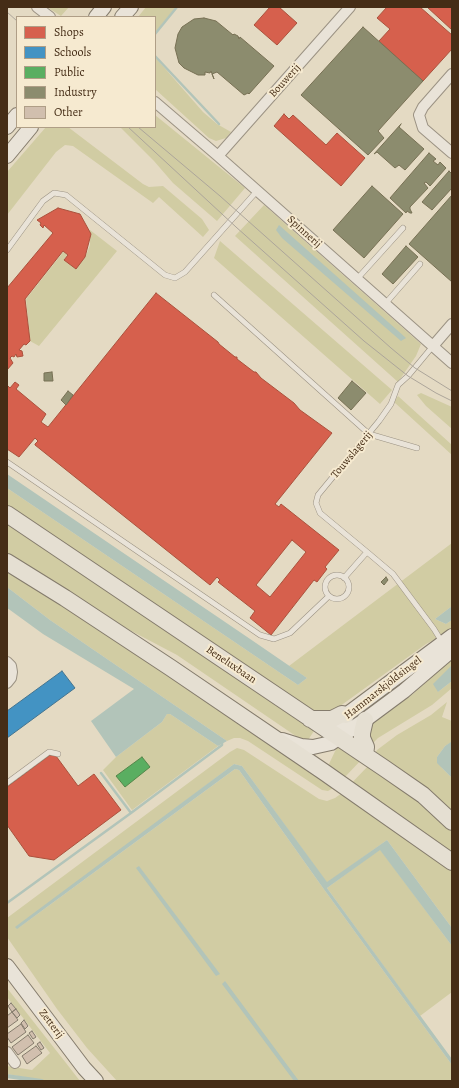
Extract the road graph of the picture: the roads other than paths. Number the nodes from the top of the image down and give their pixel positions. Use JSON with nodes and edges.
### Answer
{"nodes":[{"id":1,"x":37,"y":7,"type":"edge"},
{"id":2,"x":104,"y":7,"type":"edge"},
{"id":3,"x":131,"y":7,"type":"edge"},
{"id":4,"x":350,"y":7,"type":"edge"},
{"id":5,"x":49,"y":16,"type":"edge"},
{"id":6,"x":97,"y":16,"type":"edge"},
{"id":7,"x":123,"y":16,"type":"edge"},
{"id":8,"x":452,"y":74,"type":"edge"},
{"id":9,"x":156,"y":103,"type":"edge"},
{"id":10,"x":16,"y":116,"type":"edge"},
{"id":11,"x":7,"y":127,"type":"edge"},
{"id":12,"x":31,"y":128,"type":"edge"},
{"id":13,"x":452,"y":153,"type":"edge"},
{"id":14,"x":7,"y":156,"type":"edge"},
{"id":15,"x":218,"y":156,"type":"junction"},
{"id":16,"x":257,"y":191,"type":"junction"},
{"id":17,"x":403,"y":228,"type":"dead end"},
{"id":18,"x":7,"y":250,"type":"edge"},
{"id":19,"x":420,"y":264,"type":"dead end"},
{"id":20,"x":357,"y":279,"type":"junction"},
{"id":21,"x":214,"y":295,"type":"dead end"},
{"id":22,"x":385,"y":304,"type":"junction"},
{"id":23,"x":452,"y":324,"type":"edge"},
{"id":24,"x":432,"y":346,"type":"junction"},
{"id":25,"x":452,"y":363,"type":"edge"},
{"id":26,"x":369,"y":434,"type":"junction"},
{"id":27,"x":416,"y":448,"type":"dead end"},
{"id":28,"x":7,"y":462,"type":"edge"},
{"id":29,"x":7,"y":514,"type":"edge"},
{"id":30,"x":367,"y":552,"type":"junction"},
{"id":31,"x":7,"y":562,"type":"edge"},
{"id":32,"x":344,"y":578,"type":"junction"},
{"id":33,"x":329,"y":596,"type":"junction"},
{"id":34,"x":449,"y":643,"type":"edge"},
{"id":35,"x":7,"y":662,"type":"edge"},
{"id":36,"x":7,"y":683,"type":"edge"},
{"id":37,"x":346,"y":715,"type":"junction"},
{"id":38,"x":310,"y":718,"type":"junction"},
{"id":39,"x":365,"y":720,"type":"junction"},
{"id":40,"x":334,"y":734,"type":"junction"},
{"id":41,"x":268,"y":735,"type":"junction"},
{"id":42,"x":322,"y":746,"type":"junction"},
{"id":43,"x":58,"y":754,"type":"dead end"},
{"id":44,"x":364,"y":755,"type":"junction"},
{"id":45,"x":324,"y":772,"type":"junction"},
{"id":46,"x":7,"y":783,"type":"edge"},
{"id":47,"x":452,"y":822,"type":"edge"},
{"id":48,"x":452,"y":862,"type":"edge"},
{"id":49,"x":7,"y":966,"type":"edge"},
{"id":50,"x":7,"y":1052,"type":"edge"},
{"id":51,"x":15,"y":1063,"type":"dead end"},
{"id":52,"x":96,"y":1081,"type":"edge"}],
"edges":[{"from":1,"to":5,"type":"street"},
{"from":2,"to":6,"type":"street"},
{"from":3,"to":7,"type":"street"},
{"from":4,"to":15,"type":"street","name":"Bouwerij"},
{"from":8,"to":13,"type":"street"},
{"from":9,"to":15,"type":"street","name":"Spinnerij"},
{"from":10,"to":11,"type":"street"},
{"from":12,"to":14,"type":"street"},
{"from":15,"to":16,"type":"street","name":"Spinnerij"},
{"from":16,"to":18,"type":"lane"},
{"from":16,"to":20,"type":"street","name":"Spinnerij"},
{"from":17,"to":20,"type":"lane"},
{"from":19,"to":22,"type":"lane"},
{"from":20,"to":22,"type":"street","name":"Spinnerij"},
{"from":21,"to":26,"type":"lane"},
{"from":22,"to":24,"type":"street","name":"Spinnerij"},
{"from":23,"to":24,"type":"street","name":"Touwslagerij"},
{"from":24,"to":25,"type":"street","name":"Spinnerij"},
{"from":24,"to":26,"type":"lane","name":"Touwslagerij"},
{"from":26,"to":27,"type":"lane"},
{"from":26,"to":30,"type":"lane","name":"Touwslagerij"},
{"from":28,"to":33,"type":"lane"},
{"from":29,"to":38,"type":"main road","name":"Beneluxbaan"},
{"from":30,"to":32,"type":"lane"},
{"from":30,"to":34,"type":"lane","name":"Touwslagerij"},
{"from":31,"to":41,"type":"main road"},
{"from":32,"to":33,"type":"lane"},
{"from":32,"to":33,"type":"lane"},
{"from":34,"to":37,"type":"street","name":"Hammarskjöldsingel"},
{"from":34,"to":39,"type":"street","name":"Hammarskjöldsingel"},
{"from":35,"to":36,"type":"street"},
{"from":37,"to":38,"type":"main road"},
{"from":37,"to":40,"type":"street","name":"Hammarskjöldsingel"},
{"from":38,"to":40,"type":"main road","name":"Beneluxbaan"},
{"from":39,"to":40,"type":"street","name":"Hammarskjöldsingel"},
{"from":39,"to":44,"type":"main road"},
{"from":40,"to":42,"type":"street","name":"Hammarskjöldsingel"},
{"from":40,"to":44,"type":"main road","name":"Beneluxbaan"},
{"from":41,"to":42,"type":"street"},
{"from":41,"to":45,"type":"main road"},
{"from":42,"to":45,"type":"street","name":"Hammarskjöldsingel"},
{"from":43,"to":46,"type":"lane"},
{"from":44,"to":47,"type":"main road","name":"Beneluxbaan"},
{"from":45,"to":48,"type":"main road"},
{"from":49,"to":52,"type":"street","name":"Zetterij"},
{"from":50,"to":51,"type":"street"}]}
